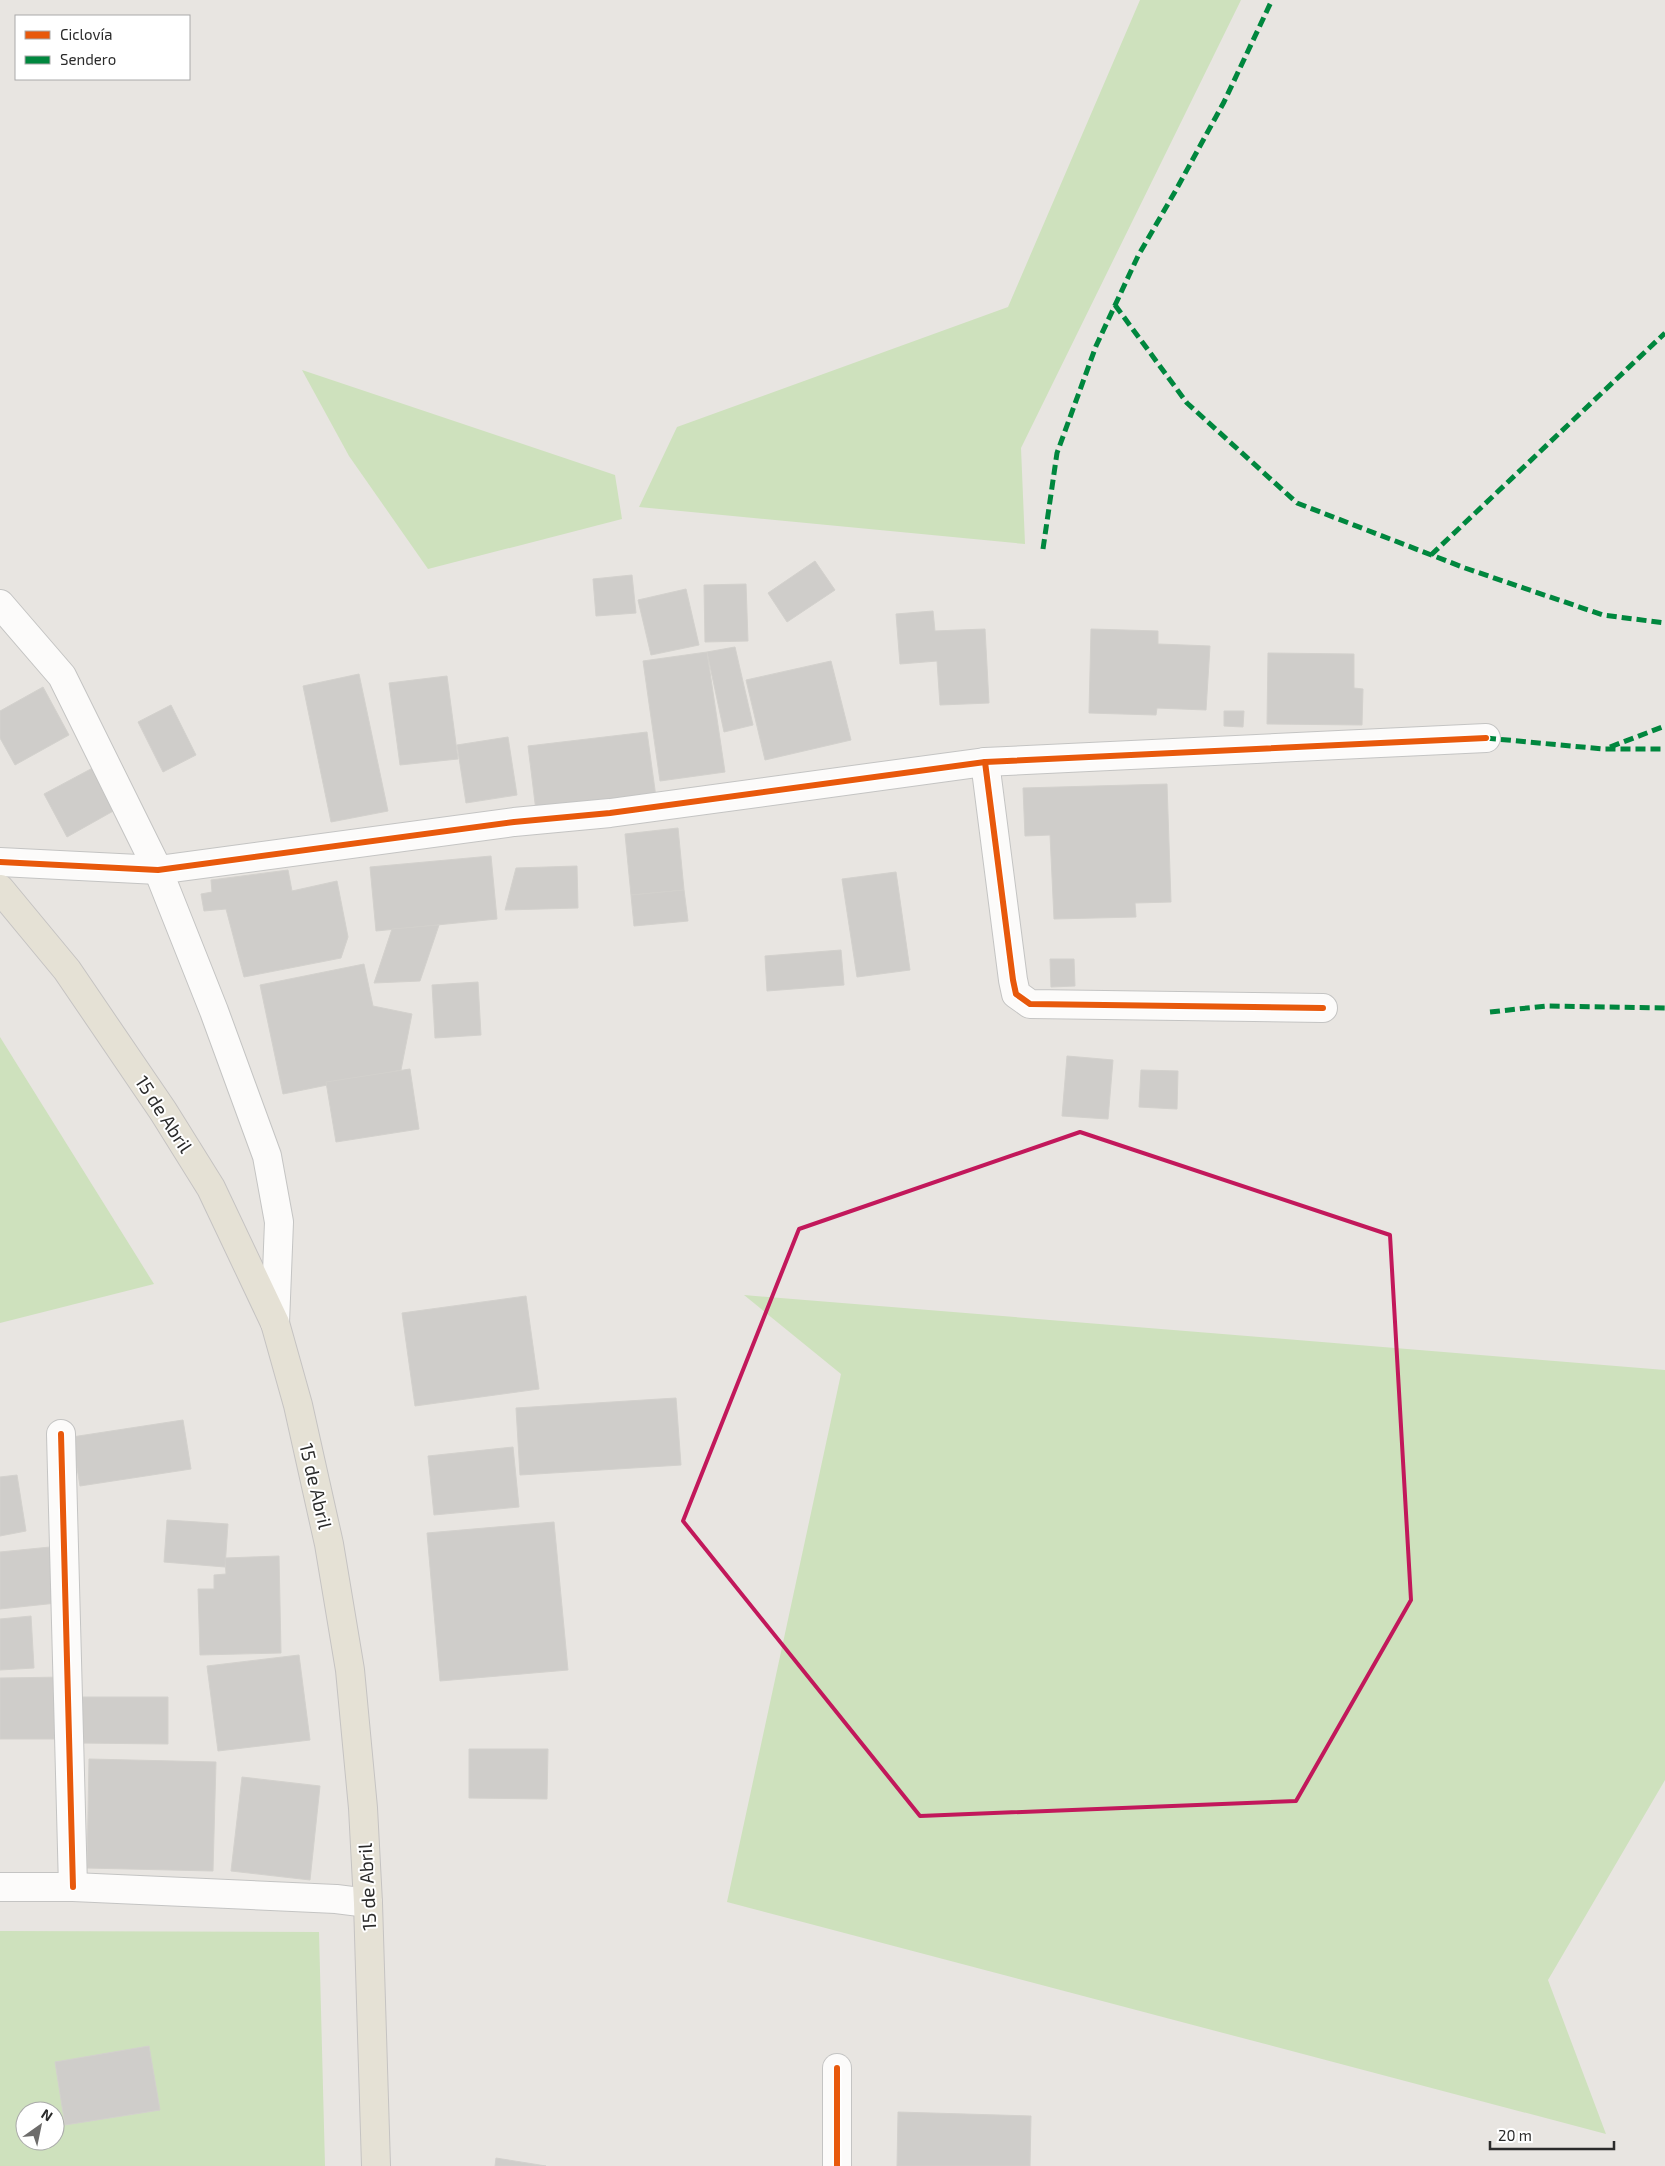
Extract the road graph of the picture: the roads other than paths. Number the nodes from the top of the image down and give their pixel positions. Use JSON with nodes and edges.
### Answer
{"nodes":[{"id":1,"x":0,"y":604,"type":"edge"},
{"id":2,"x":1486,"y":738,"type":"dead end"},
{"id":3,"x":985,"y":762,"type":"junction"},
{"id":4,"x":0,"y":862,"type":"edge"},
{"id":5,"x":158,"y":870,"type":"junction"},
{"id":6,"x":0,"y":889,"type":"edge"},
{"id":7,"x":1322,"y":1008,"type":"dead end"},
{"id":8,"x":275,"y":1323,"type":"junction"},
{"id":9,"x":61,"y":1434,"type":"dead end"},
{"id":10,"x":0,"y":1887,"type":"edge"},
{"id":11,"x":73,"y":1887,"type":"junction"},
{"id":12,"x":368,"y":1903,"type":"junction"},
{"id":13,"x":837,"y":2068,"type":"dead end"},
{"id":14,"x":376,"y":2166,"type":"edge"},
{"id":15,"x":837,"y":2166,"type":"edge"}],
"edges":[{"from":1,"to":5,"type":"street"},
{"from":2,"to":3,"type":"street"},
{"from":3,"to":5,"type":"street"},
{"from":3,"to":7,"type":"street"},
{"from":4,"to":5,"type":"street"},
{"from":5,"to":8,"type":"street"},
{"from":6,"to":8,"type":"main road","name":"15 de Abril"},
{"from":8,"to":12,"type":"main road","name":"15 de Abril"},
{"from":9,"to":11,"type":"street"},
{"from":10,"to":11,"type":"street"},
{"from":11,"to":12,"type":"street"},
{"from":12,"to":14,"type":"main road","name":"15 de Abril"},
{"from":13,"to":15,"type":"street"}]}
